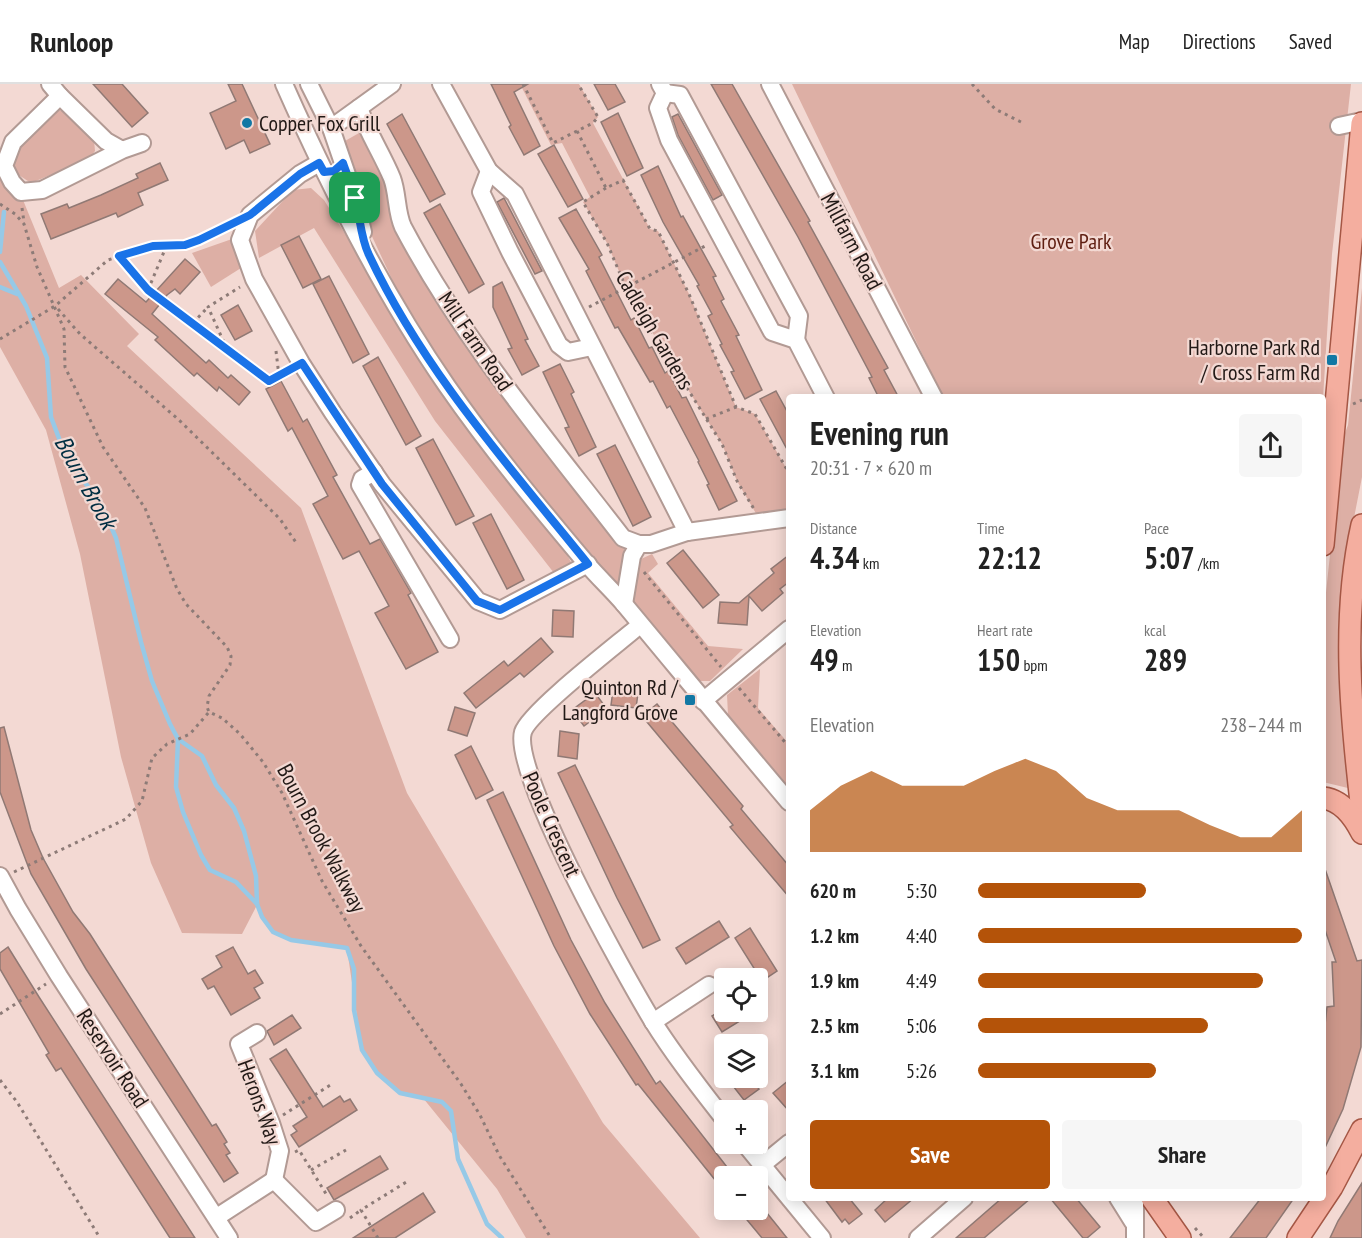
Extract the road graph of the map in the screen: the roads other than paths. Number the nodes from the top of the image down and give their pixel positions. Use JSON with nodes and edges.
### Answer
{"nodes":[{"id":1,"x":284,"y":84,"type":"edge"},
{"id":2,"x":309,"y":84,"type":"edge"},
{"id":3,"x":392,"y":84,"type":"edge"},
{"id":4,"x":441,"y":84,"type":"edge"},
{"id":5,"x":770,"y":84,"type":"edge"},
{"id":6,"x":663,"y":88,"type":"edge"},
{"id":7,"x":55,"y":90,"type":"edge"},
{"id":8,"x":320,"y":107,"type":"junction"},
{"id":9,"x":359,"y":108,"type":"junction"},
{"id":10,"x":298,"y":117,"type":"junction"},
{"id":11,"x":1362,"y":122,"type":"edge"},
{"id":12,"x":1339,"y":126,"type":"dead end"},
{"id":13,"x":331,"y":129,"type":"junction"},
{"id":14,"x":6,"y":140,"type":"edge"},
{"id":15,"x":142,"y":142,"type":"dead end"},
{"id":16,"x":122,"y":150,"type":"junction"},
{"id":17,"x":343,"y":163,"type":"junction"},
{"id":18,"x":321,"y":167,"type":"junction"},
{"id":19,"x":489,"y":171,"type":"junction"},
{"id":20,"x":368,"y":253,"type":"junction"},
{"id":21,"x":796,"y":340,"type":"junction"},
{"id":22,"x":592,"y":347,"type":"junction"},
{"id":23,"x":824,"y":394,"type":"edge"},
{"id":24,"x":932,"y":394,"type":"edge"},
{"id":25,"x":374,"y":472,"type":"junction"},
{"id":26,"x":1326,"y":512,"type":"edge"},
{"id":27,"x":786,"y":518,"type":"edge"},
{"id":28,"x":1362,"y":525,"type":"edge"},
{"id":29,"x":687,"y":532,"type":"junction"},
{"id":30,"x":635,"y":550,"type":"junction"},
{"id":31,"x":588,"y":564,"type":"junction"},
{"id":32,"x":624,"y":604,"type":"junction"},
{"id":33,"x":640,"y":625,"type":"junction"},
{"id":34,"x":786,"y":631,"type":"edge"},
{"id":35,"x":450,"y":639,"type":"dead end"},
{"id":36,"x":704,"y":701,"type":"junction"},
{"id":37,"x":786,"y":798,"type":"edge"},
{"id":38,"x":1326,"y":799,"type":"edge"},
{"id":39,"x":1362,"y":811,"type":"edge"},
{"id":40,"x":1362,"y":833,"type":"edge"},
{"id":41,"x":0,"y":877,"type":"edge"},
{"id":42,"x":709,"y":985,"type":"dead end"},
{"id":43,"x":653,"y":1022,"type":"junction"},
{"id":44,"x":257,"y":1033,"type":"dead end"},
{"id":45,"x":714,"y":1105,"type":"edge"},
{"id":46,"x":1362,"y":1130,"type":"edge"},
{"id":47,"x":786,"y":1145,"type":"edge"},
{"id":48,"x":753,"y":1154,"type":"edge"},
{"id":49,"x":762,"y":1165,"type":"junction"},
{"id":50,"x":274,"y":1180,"type":"junction"},
{"id":51,"x":786,"y":1194,"type":"edge"},
{"id":52,"x":1326,"y":1196,"type":"edge"},
{"id":53,"x":792,"y":1201,"type":"edge"},
{"id":54,"x":961,"y":1201,"type":"edge"},
{"id":55,"x":1120,"y":1201,"type":"edge"},
{"id":56,"x":1135,"y":1201,"type":"edge"},
{"id":57,"x":1323,"y":1201,"type":"edge"},
{"id":58,"x":1157,"y":1207,"type":"edge"},
{"id":59,"x":340,"y":1216,"type":"road end"},
{"id":60,"x":217,"y":1217,"type":"junction"},
{"id":61,"x":1134,"y":1230,"type":"edge"},
{"id":62,"x":1303,"y":1233,"type":"edge"},
{"id":63,"x":229,"y":1238,"type":"edge"},
{"id":64,"x":822,"y":1238,"type":"edge"},
{"id":65,"x":918,"y":1238,"type":"edge"},
{"id":66,"x":1169,"y":1238,"type":"edge"},
{"id":67,"x":1180,"y":1238,"type":"edge"}],
"edges":[{"from":1,"to":10,"type":"street"},
{"from":2,"to":8,"type":"street"},
{"from":3,"to":9,"type":"street"},
{"from":4,"to":19,"type":"street"},
{"from":5,"to":24,"type":"street","name":"Millfarm Road"},
{"from":6,"to":21,"type":"street"},
{"from":6,"to":21,"type":"street"},
{"from":7,"to":14,"type":"street"},
{"from":7,"to":16,"type":"street"},
{"from":8,"to":10,"type":"street"},
{"from":8,"to":13,"type":"street"},
{"from":9,"to":13,"type":"street"},
{"from":9,"to":30,"type":"street","name":"Mill Farm Road"},
{"from":10,"to":18,"type":"street"},
{"from":11,"to":12,"type":"street"},
{"from":11,"to":26,"type":"main road"},
{"from":13,"to":17,"type":"street"},
{"from":14,"to":16,"type":"street"},
{"from":15,"to":16,"type":"street"},
{"from":17,"to":18,"type":"street"},
{"from":17,"to":20,"type":"street"},
{"from":18,"to":20,"type":"street"},
{"from":18,"to":25,"type":"street"},
{"from":19,"to":22,"type":"street"},
{"from":19,"to":22,"type":"street"},
{"from":20,"to":31,"type":"street"},
{"from":21,"to":23,"type":"street"},
{"from":22,"to":29,"type":"street"},
{"from":25,"to":31,"type":"street"},
{"from":25,"to":35,"type":"street"},
{"from":27,"to":29,"type":"street"},
{"from":28,"to":39,"type":"main road"},
{"from":29,"to":30,"type":"street"},
{"from":30,"to":32,"type":"street"},
{"from":31,"to":32,"type":"street"},
{"from":32,"to":33,"type":"street"},
{"from":33,"to":36,"type":"street"},
{"from":33,"to":43,"type":"street","name":"Poole Crescent"},
{"from":34,"to":36,"type":"street"},
{"from":36,"to":37,"type":"street"},
{"from":38,"to":40,"type":"main road"},
{"from":41,"to":60,"type":"street","name":"Reservoir Road"},
{"from":42,"to":43,"type":"street"},
{"from":43,"to":45,"type":"street","name":"Poole Crescent"},
{"from":44,"to":50,"type":"street","name":"Herons Way"},
{"from":46,"to":52,"type":"main road"},
{"from":47,"to":49,"type":"street"},
{"from":48,"to":49,"type":"street"},
{"from":49,"to":51,"type":"street"},
{"from":50,"to":59,"type":"street","name":"Herons Way"},
{"from":50,"to":60,"type":"street","name":"Herons Way"},
{"from":53,"to":64,"type":"street"},
{"from":54,"to":65,"type":"street"},
{"from":55,"to":61,"type":"street"},
{"from":56,"to":61,"type":"street"},
{"from":57,"to":62,"type":"main road"},
{"from":58,"to":66,"type":"main road"},
{"from":58,"to":67,"type":"main road"},
{"from":60,"to":63,"type":"street","name":"Reservoir Road"}]}
